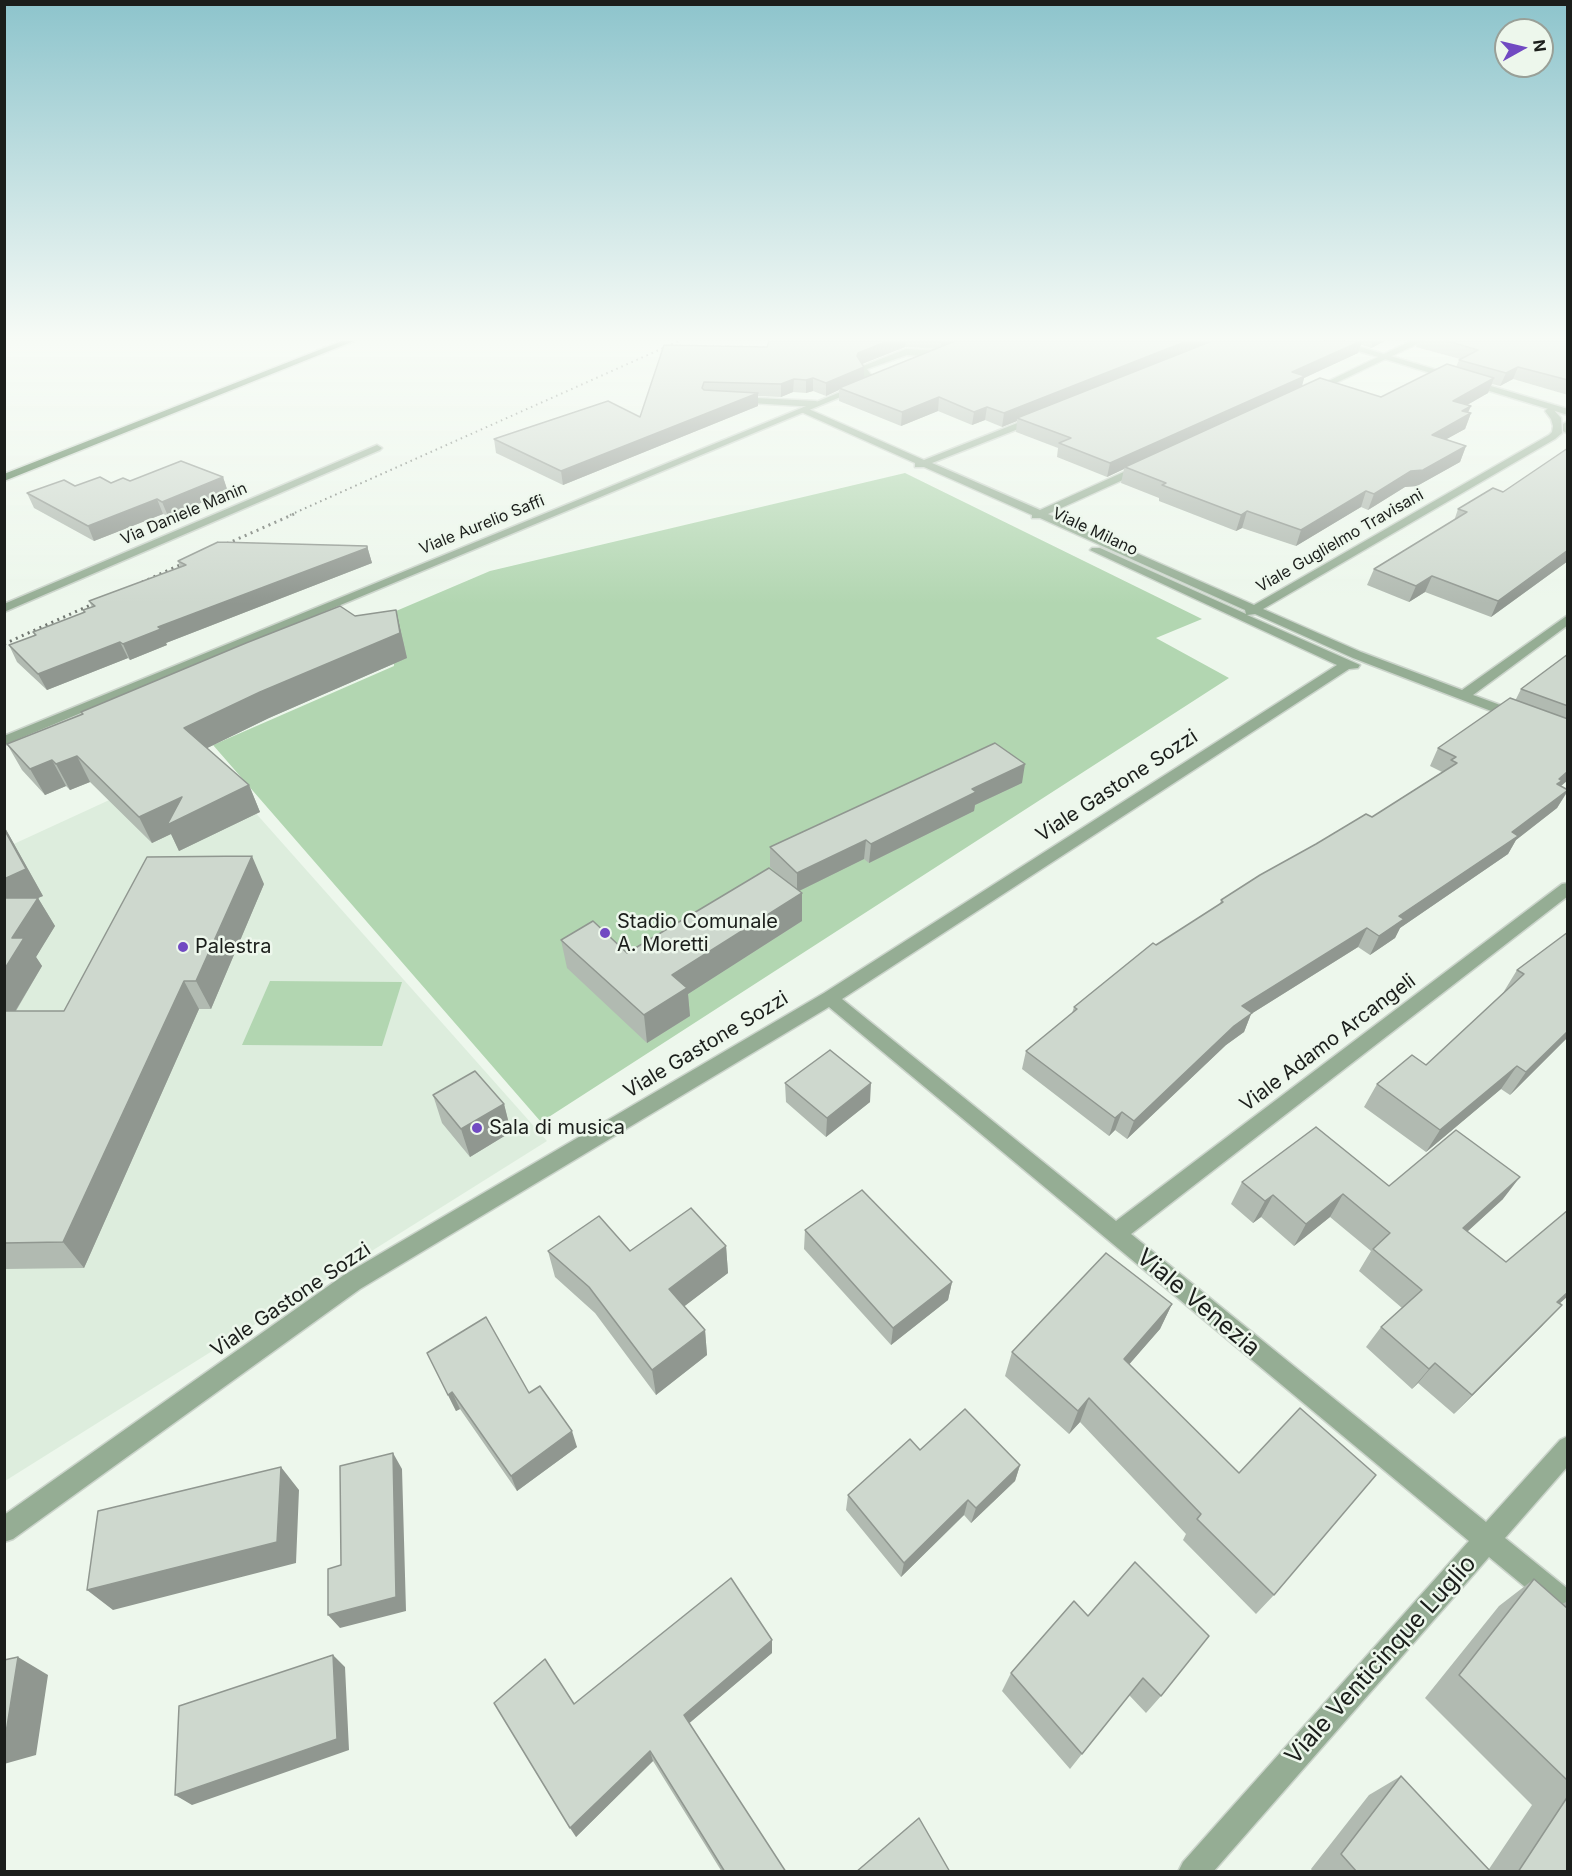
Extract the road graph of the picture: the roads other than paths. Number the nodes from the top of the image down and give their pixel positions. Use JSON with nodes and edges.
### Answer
{"nodes":[{"id":1,"x":130,"y":429,"type":"edge"},
{"id":2,"x":761,"y":429,"type":"edge"},
{"id":3,"x":831,"y":429,"type":"edge"},
{"id":4,"x":837,"y":429,"type":"edge"},
{"id":5,"x":1012,"y":429,"type":"edge"},
{"id":6,"x":1557,"y":429,"type":"edge"},
{"id":7,"x":1568,"y":438,"type":"edge"},
{"id":8,"x":1544,"y":441,"type":"junction"},
{"id":9,"x":377,"y":448,"type":"dead end"},
{"id":10,"x":923,"y":464,"type":"junction"},
{"id":11,"x":1148,"y":465,"type":"edge"},
{"id":12,"x":910,"y":467,"type":"junction"},
{"id":13,"x":4,"y":478,"type":"edge"},
{"id":14,"x":1035,"y":517,"type":"junction"},
{"id":15,"x":4,"y":609,"type":"edge"},
{"id":16,"x":1257,"y":609,"type":"junction"},
{"id":17,"x":1242,"y":617,"type":"junction"},
{"id":18,"x":1568,"y":620,"type":"edge"},
{"id":19,"x":1346,"y":665,"type":"junction"},
{"id":20,"x":1385,"y":666,"type":"junction"},
{"id":21,"x":1464,"y":696,"type":"junction"},
{"id":22,"x":1526,"y":720,"type":"edge"},
{"id":23,"x":4,"y":741,"type":"edge"},
{"id":24,"x":1568,"y":888,"type":"edge"},
{"id":25,"x":830,"y":998,"type":"junction"},
{"id":26,"x":1115,"y":1234,"type":"junction"},
{"id":27,"x":1568,"y":1448,"type":"edge"},
{"id":28,"x":4,"y":1530,"type":"edge"},
{"id":29,"x":1486,"y":1541,"type":"junction"},
{"id":30,"x":1568,"y":1606,"type":"edge"},
{"id":31,"x":1193,"y":1872,"type":"edge"}],
"edges":[{"from":1,"to":13,"type":"main road"},
{"from":2,"to":23,"type":"street","name":"Viale Aurelio Saffi"},
{"from":3,"to":12,"type":"street","name":"Viale Milano"},
{"from":4,"to":10,"type":"street","name":"Viale Milano"},
{"from":5,"to":10,"type":"street"},
{"from":6,"to":8,"type":"street"},
{"from":7,"to":8,"type":"street"},
{"from":8,"to":16,"type":"street","name":"Viale Guglielmo Travisani"},
{"from":9,"to":15,"type":"street","name":"Via Daniele Manin"},
{"from":10,"to":12,"type":"street"},
{"from":10,"to":14,"type":"street","name":"Viale Milano"},
{"from":11,"to":14,"type":"street"},
{"from":12,"to":14,"type":"street","name":"Viale Milano"},
{"from":14,"to":16,"type":"street","name":"Viale Milano"},
{"from":14,"to":17,"type":"street","name":"Viale Milano"},
{"from":16,"to":17,"type":"street","name":"Viale Guglielmo Travisani"},
{"from":16,"to":20,"type":"street","name":"Viale Milano"},
{"from":17,"to":19,"type":"street","name":"Viale Milano"},
{"from":18,"to":21,"type":"street"},
{"from":19,"to":20,"type":"street","name":"Viale Milano"},
{"from":19,"to":25,"type":"street","name":"Viale Gastone Sozzi"},
{"from":20,"to":21,"type":"street","name":"Viale Milano"},
{"from":21,"to":22,"type":"street","name":"Viale Milano"},
{"from":24,"to":26,"type":"street","name":"Viale Adamo Arcangeli"},
{"from":25,"to":26,"type":"street","name":"Viale Venezia"},
{"from":25,"to":28,"type":"street","name":"Viale Gastone Sozzi"},
{"from":26,"to":29,"type":"street","name":"Viale Venezia"},
{"from":27,"to":29,"type":"street","name":"Viale Venticinque Luglio"},
{"from":29,"to":30,"type":"street","name":"Viale Venezia"},
{"from":29,"to":31,"type":"street","name":"Viale Venticinque Luglio"}]}
